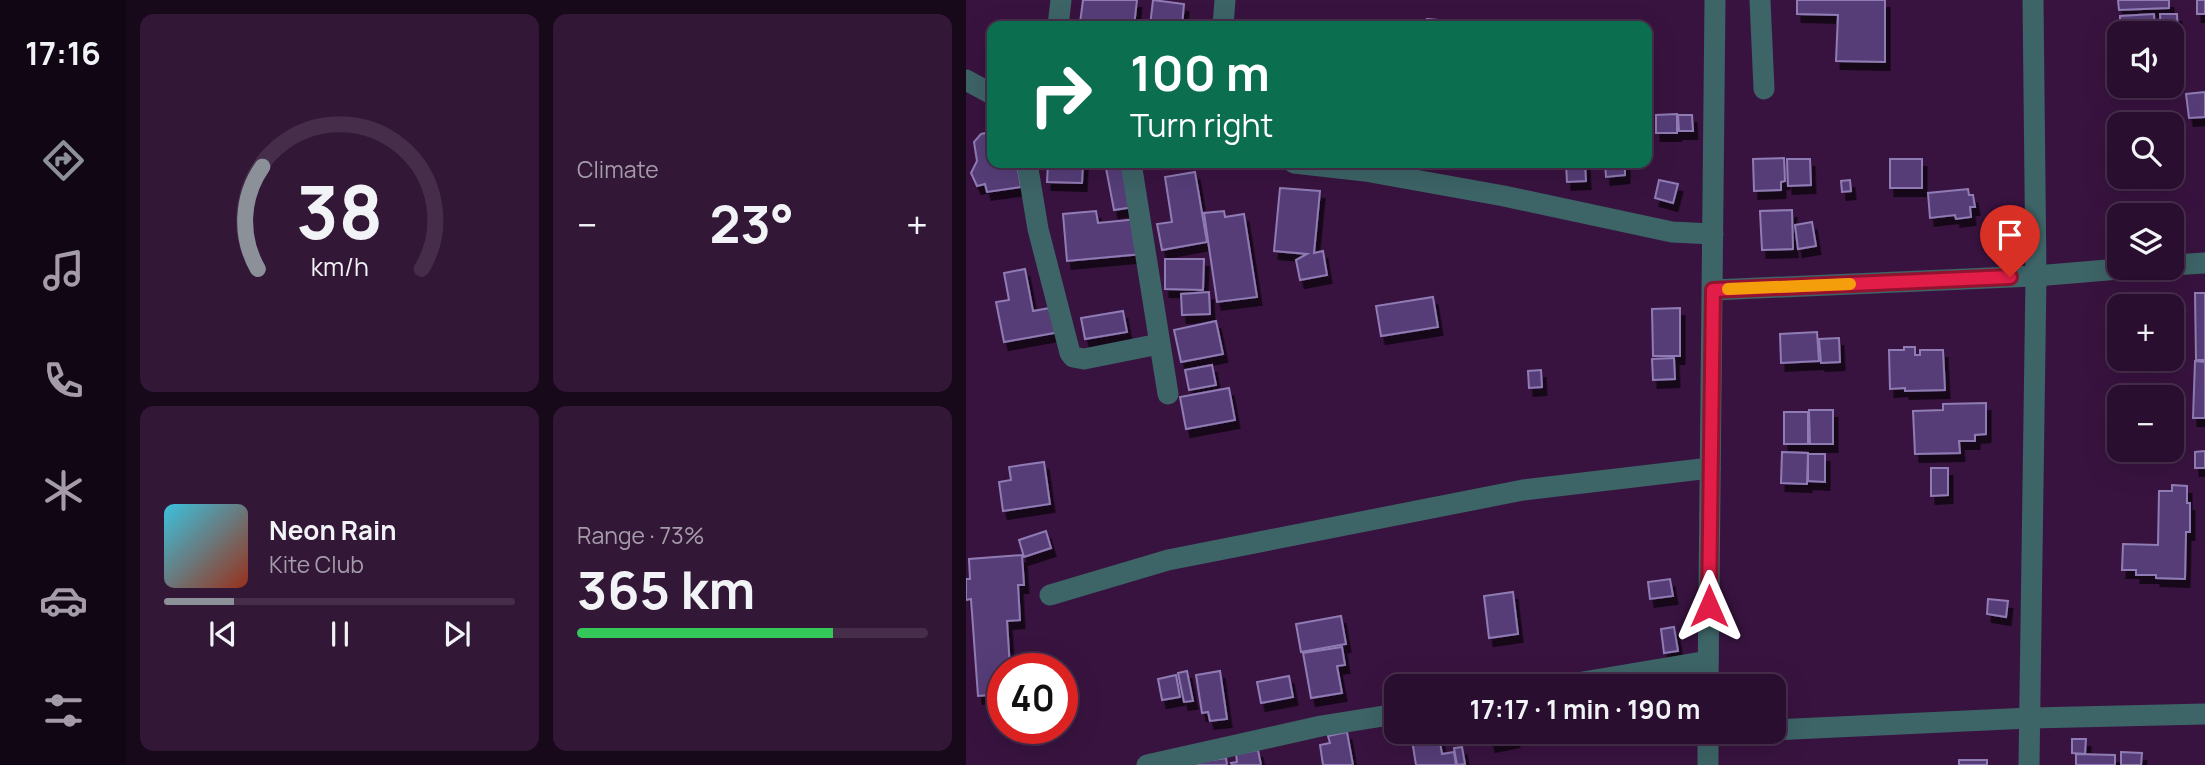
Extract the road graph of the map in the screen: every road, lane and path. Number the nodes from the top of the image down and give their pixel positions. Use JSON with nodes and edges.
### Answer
{"nodes":[{"id":1,"x":1061,"y":0,"type":"edge"},
{"id":2,"x":1225,"y":0,"type":"edge"},
{"id":3,"x":1715,"y":0,"type":"edge"},
{"id":4,"x":1760,"y":0,"type":"edge"},
{"id":5,"x":2033,"y":0,"type":"edge"},
{"id":6,"x":1059,"y":21,"type":"edge"},
{"id":7,"x":1223,"y":21,"type":"edge"},
{"id":8,"x":966,"y":80,"type":"edge"},
{"id":9,"x":1764,"y":89,"type":"dead end"},
{"id":10,"x":987,"y":91,"type":"edge"},
{"id":11,"x":1028,"y":168,"type":"edge"},
{"id":12,"x":1132,"y":168,"type":"edge"},
{"id":13,"x":1338,"y":168,"type":"edge"},
{"id":14,"x":1713,"y":234,"type":"junction"},
{"id":15,"x":2205,"y":263,"type":"edge"},
{"id":16,"x":2184,"y":264,"type":"edge"},
{"id":17,"x":2107,"y":270,"type":"edge"},
{"id":18,"x":2036,"y":276,"type":"junction"},
{"id":19,"x":1713,"y":290,"type":"junction"},
{"id":20,"x":1159,"y":344,"type":"junction"},
{"id":21,"x":1168,"y":394,"type":"dead end"},
{"id":22,"x":1710,"y":468,"type":"junction"},
{"id":23,"x":1050,"y":595,"type":"dead end"},
{"id":24,"x":1708,"y":661,"type":"junction"},
{"id":25,"x":1631,"y":674,"type":"edge"},
{"id":26,"x":1708,"y":674,"type":"edge"},
{"id":27,"x":2205,"y":714,"type":"edge"},
{"id":28,"x":1384,"y":716,"type":"edge"},
{"id":29,"x":2029,"y":718,"type":"junction"},
{"id":30,"x":1786,"y":729,"type":"edge"},
{"id":31,"x":1708,"y":744,"type":"edge"},
{"id":32,"x":1147,"y":765,"type":"edge"},
{"id":33,"x":1708,"y":765,"type":"edge"},
{"id":34,"x":2029,"y":765,"type":"edge"}],
"edges":[{"from":1,"to":6,"type":"street"},
{"from":2,"to":7,"type":"street"},
{"from":3,"to":14,"type":"street"},
{"from":4,"to":9,"type":"street"},
{"from":5,"to":18,"type":"street"},
{"from":8,"to":10,"type":"street"},
{"from":11,"to":20,"type":"street"},
{"from":12,"to":20,"type":"street"},
{"from":13,"to":14,"type":"street"},
{"from":14,"to":19,"type":"street"},
{"from":15,"to":16,"type":"street"},
{"from":17,"to":18,"type":"street"},
{"from":18,"to":19,"type":"street"},
{"from":18,"to":29,"type":"street"},
{"from":19,"to":22,"type":"street"},
{"from":20,"to":21,"type":"street"},
{"from":22,"to":23,"type":"street"},
{"from":22,"to":24,"type":"street"},
{"from":24,"to":25,"type":"street"},
{"from":24,"to":26,"type":"street"},
{"from":27,"to":29,"type":"street"},
{"from":28,"to":32,"type":"street"},
{"from":29,"to":30,"type":"street"},
{"from":29,"to":34,"type":"street"},
{"from":31,"to":33,"type":"street"}]}
